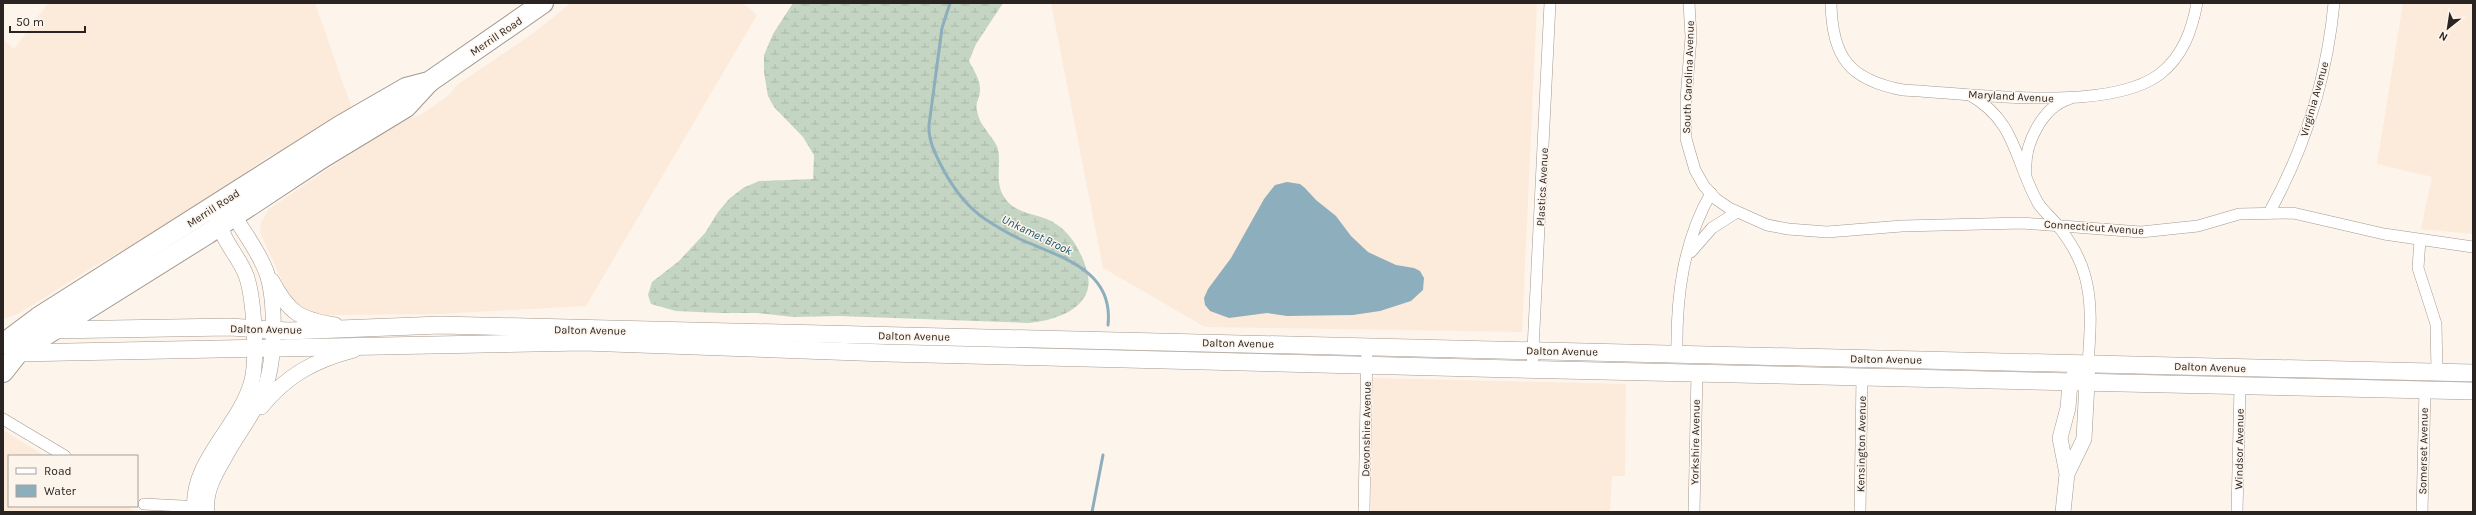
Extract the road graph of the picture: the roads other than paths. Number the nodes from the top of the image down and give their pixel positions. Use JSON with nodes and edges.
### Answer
{"nodes":[{"id":1,"x":543,"y":3,"type":"edge"},
{"id":2,"x":1550,"y":3,"type":"edge"},
{"id":3,"x":1689,"y":3,"type":"edge"},
{"id":4,"x":1831,"y":3,"type":"edge"},
{"id":5,"x":2198,"y":3,"type":"edge"},
{"id":6,"x":2334,"y":3,"type":"edge"},
{"id":7,"x":1968,"y":94,"type":"junction"},
{"id":8,"x":2075,"y":97,"type":"junction"},
{"id":9,"x":2026,"y":176,"type":"junction"},
{"id":10,"x":1711,"y":193,"type":"junction"},
{"id":11,"x":224,"y":212,"type":"junction"},
{"id":12,"x":1737,"y":212,"type":"junction"},
{"id":13,"x":2269,"y":212,"type":"junction"},
{"id":14,"x":2058,"y":226,"type":"junction"},
{"id":15,"x":2420,"y":240,"type":"junction"},
{"id":16,"x":2473,"y":247,"type":"edge"},
{"id":17,"x":260,"y":260,"type":"junction"},
{"id":18,"x":1684,"y":262,"type":"junction"},
{"id":19,"x":253,"y":328,"type":"junction"},
{"id":20,"x":348,"y":328,"type":"junction"},
{"id":21,"x":272,"y":329,"type":"junction"},
{"id":22,"x":52,"y":330,"type":"junction"},
{"id":23,"x":557,"y":335,"type":"junction"},
{"id":24,"x":586,"y":335,"type":"junction"},
{"id":25,"x":9,"y":343,"type":"edge"},
{"id":26,"x":374,"y":345,"type":"junction"},
{"id":27,"x":1367,"y":346,"type":"junction"},
{"id":28,"x":254,"y":348,"type":"junction"},
{"id":29,"x":271,"y":348,"type":"junction"},
{"id":30,"x":1533,"y":351,"type":"junction"},
{"id":31,"x":1677,"y":354,"type":"junction"},
{"id":32,"x":2088,"y":364,"type":"junction"},
{"id":33,"x":1367,"y":365,"type":"junction"},
{"id":34,"x":1532,"y":370,"type":"junction"},
{"id":35,"x":3,"y":372,"type":"edge"},
{"id":36,"x":2437,"y":372,"type":"junction"},
{"id":37,"x":1697,"y":373,"type":"junction"},
{"id":38,"x":2473,"y":373,"type":"edge"},
{"id":39,"x":1862,"y":376,"type":"junction"},
{"id":40,"x":2070,"y":382,"type":"junction"},
{"id":41,"x":2087,"y":382,"type":"junction"},
{"id":42,"x":2240,"y":386,"type":"junction"},
{"id":43,"x":2425,"y":390,"type":"junction"},
{"id":44,"x":2473,"y":391,"type":"edge"},
{"id":45,"x":3,"y":420,"type":"edge"},
{"id":46,"x":236,"y":439,"type":"junction"},
{"id":47,"x":63,"y":455,"type":"edge"},
{"id":48,"x":2067,"y":474,"type":"junction"},
{"id":49,"x":199,"y":477,"type":"junction"},
{"id":50,"x":140,"y":502,"type":"edge"},
{"id":51,"x":164,"y":507,"type":"junction"},
{"id":52,"x":201,"y":509,"type":"edge"},
{"id":53,"x":153,"y":512,"type":"edge"},
{"id":54,"x":1364,"y":512,"type":"edge"},
{"id":55,"x":1694,"y":512,"type":"edge"},
{"id":56,"x":1860,"y":512,"type":"edge"},
{"id":57,"x":2063,"y":512,"type":"edge"},
{"id":58,"x":2237,"y":512,"type":"edge"},
{"id":59,"x":2422,"y":512,"type":"edge"}],
"edges":[{"from":1,"to":11,"type":"highway","name":"Merrill Road"},
{"from":2,"to":30,"type":"street","name":"Plastics Avenue"},
{"from":3,"to":10,"type":"street","name":"South Carolina Avenue"},
{"from":4,"to":7,"type":"street","name":"Maryland Avenue"},
{"from":5,"to":8,"type":"street","name":"Maryland Avenue"},
{"from":6,"to":13,"type":"street","name":"Virginia Avenue"},
{"from":7,"to":8,"type":"street","name":"Maryland Avenue"},
{"from":7,"to":9,"type":"street"},
{"from":8,"to":9,"type":"street"},
{"from":9,"to":14,"type":"street"},
{"from":10,"to":12,"type":"street","name":"Connecticut Avenue"},
{"from":10,"to":18,"type":"street"},
{"from":11,"to":17,"type":"main road"},
{"from":11,"to":19,"type":"main road"},
{"from":11,"to":22,"type":"highway","name":"Merrill Road"},
{"from":11,"to":25,"type":"highway","name":"Merrill Road"},
{"from":12,"to":14,"type":"street","name":"Connecticut Avenue"},
{"from":12,"to":18,"type":"street"},
{"from":13,"to":14,"type":"street","name":"Connecticut Avenue"},
{"from":13,"to":15,"type":"street","name":"Connecticut Avenue"},
{"from":14,"to":32,"type":"street"},
{"from":15,"to":16,"type":"street","name":"Connecticut Avenue"},
{"from":15,"to":36,"type":"street"},
{"from":17,"to":20,"type":"main road"},
{"from":17,"to":21,"type":"main road"},
{"from":18,"to":31,"type":"street"},
{"from":19,"to":21,"type":"main road","name":"Dalton Avenue"},
{"from":19,"to":22,"type":"main road","name":"Dalton Avenue"},
{"from":19,"to":28,"type":"main road"},
{"from":20,"to":21,"type":"main road","name":"Dalton Avenue"},
{"from":20,"to":23,"type":"main road","name":"Dalton Avenue"},
{"from":21,"to":29,"type":"main road"},
{"from":22,"to":25,"type":"highway","name":"Dalton Avenue"},
{"from":23,"to":24,"type":"main road","name":"Dalton Avenue"},
{"from":23,"to":26,"type":"main road","name":"Dalton Avenue"},
{"from":24,"to":27,"type":"main road","name":"Dalton Avenue"},
{"from":24,"to":33,"type":"main road","name":"Dalton Avenue"},
{"from":25,"to":28,"type":"main road","name":"Dalton Avenue"},
{"from":25,"to":35,"type":"highway","name":"Merrill Road"},
{"from":26,"to":29,"type":"main road","name":"Dalton Avenue"},
{"from":26,"to":46,"type":"main road"},
{"from":27,"to":30,"type":"main road","name":"Dalton Avenue"},
{"from":27,"to":33,"type":"street","name":"Devonshire Avenue"},
{"from":28,"to":29,"type":"main road","name":"Dalton Avenue"},
{"from":28,"to":49,"type":"main road"},
{"from":29,"to":46,"type":"main road"},
{"from":30,"to":31,"type":"main road","name":"Dalton Avenue"},
{"from":30,"to":34,"type":"street","name":"Plastics Avenue"},
{"from":31,"to":32,"type":"main road","name":"Dalton Avenue"},
{"from":32,"to":36,"type":"main road","name":"Dalton Avenue"},
{"from":32,"to":40,"type":"main road"},
{"from":32,"to":41,"type":"main road"},
{"from":33,"to":34,"type":"main road","name":"Dalton Avenue"},
{"from":33,"to":54,"type":"street","name":"Devonshire Avenue"},
{"from":34,"to":37,"type":"main road","name":"Dalton Avenue"},
{"from":36,"to":38,"type":"main road","name":"Dalton Avenue"},
{"from":37,"to":39,"type":"main road","name":"Dalton Avenue"},
{"from":37,"to":55,"type":"street","name":"Yorkshire Avenue"},
{"from":39,"to":40,"type":"main road","name":"Dalton Avenue"},
{"from":39,"to":56,"type":"street","name":"Kensington Avenue"},
{"from":40,"to":41,"type":"main road","name":"Dalton Avenue"},
{"from":40,"to":48,"type":"main road"},
{"from":41,"to":42,"type":"main road","name":"Dalton Avenue"},
{"from":41,"to":48,"type":"main road"},
{"from":42,"to":43,"type":"main road","name":"Dalton Avenue"},
{"from":42,"to":58,"type":"street","name":"Windsor Avenue"},
{"from":43,"to":44,"type":"main road","name":"Dalton Avenue"},
{"from":43,"to":59,"type":"street","name":"Somerset Avenue"},
{"from":45,"to":47,"type":"street"},
{"from":46,"to":52,"type":"main road"},
{"from":48,"to":57,"type":"main road"},
{"from":49,"to":51,"type":"street"},
{"from":49,"to":52,"type":"main road"},
{"from":50,"to":51,"type":"street"},
{"from":50,"to":53,"type":"street"},
{"from":51,"to":52,"type":"street"}]}
